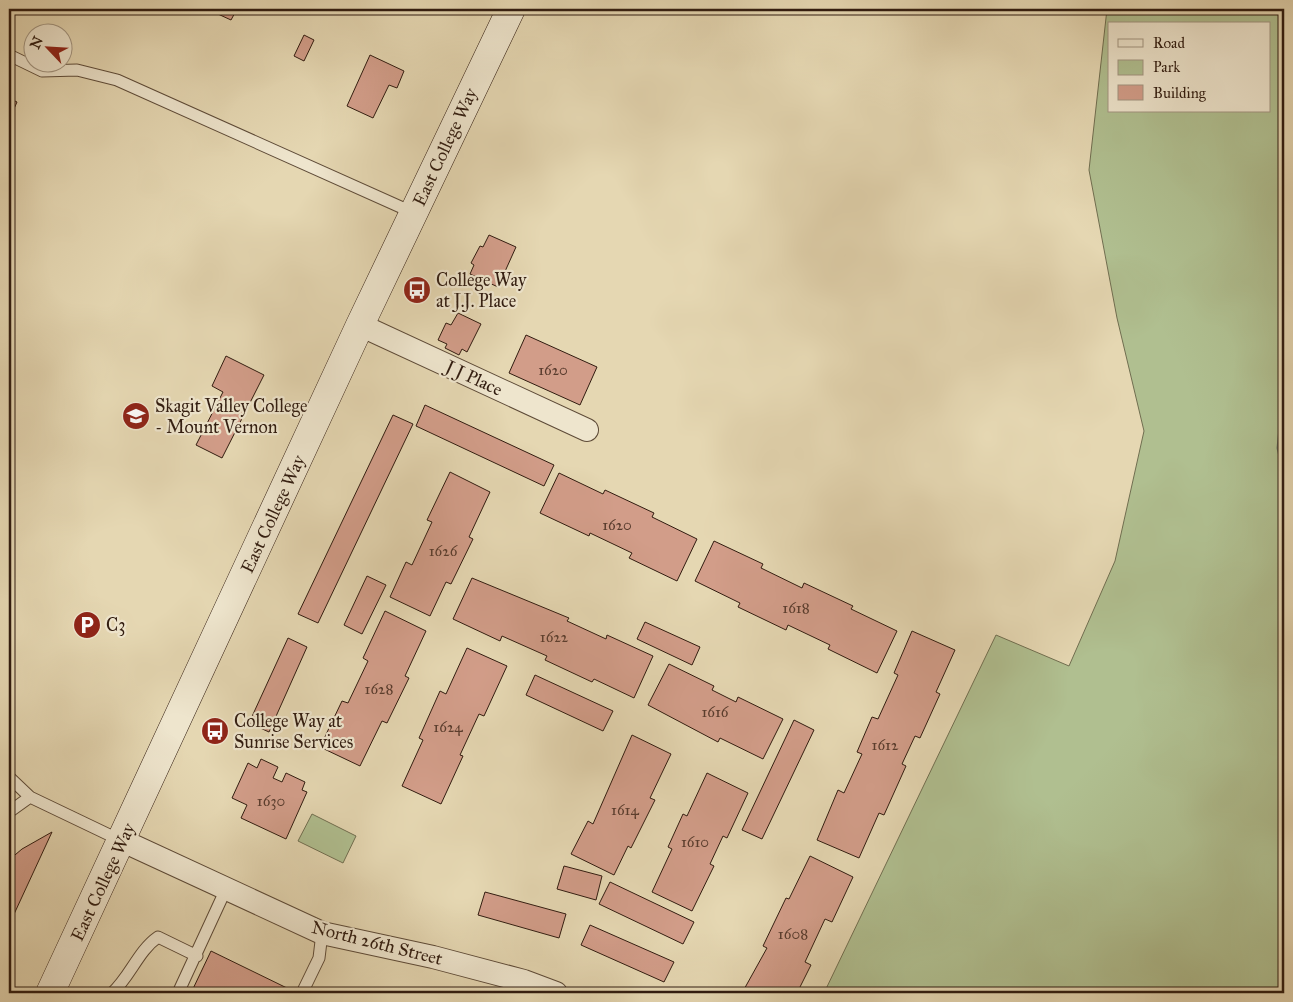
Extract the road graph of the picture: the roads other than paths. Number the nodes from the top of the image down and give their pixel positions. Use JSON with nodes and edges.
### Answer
{"nodes":[{"id":1,"x":511,"y":9,"type":"edge"},
{"id":2,"x":9,"y":55,"type":"edge"},
{"id":3,"x":414,"y":213,"type":"junction"},
{"id":4,"x":360,"y":326,"type":"junction"},
{"id":5,"x":587,"y":430,"type":"dead end"},
{"id":6,"x":9,"y":777,"type":"edge"},
{"id":7,"x":30,"y":797,"type":"junction"},
{"id":8,"x":9,"y":812,"type":"edge"},
{"id":9,"x":123,"y":842,"type":"junction"},
{"id":10,"x":226,"y":889,"type":"junction"},
{"id":11,"x":322,"y":932,"type":"junction"},
{"id":12,"x":197,"y":956,"type":"junction"},
{"id":13,"x":50,"y":993,"type":"edge"},
{"id":14,"x":112,"y":993,"type":"edge"},
{"id":15,"x":178,"y":993,"type":"edge"},
{"id":16,"x":302,"y":993,"type":"edge"},
{"id":17,"x":556,"y":993,"type":"edge"}],
"edges":[{"from":1,"to":3,"type":"main road","name":"East College Way"},
{"from":2,"to":3,"type":"lane"},
{"from":3,"to":4,"type":"main road","name":"East College Way"},
{"from":4,"to":5,"type":"street","name":"J J Place"},
{"from":4,"to":9,"type":"main road","name":"East College Way"},
{"from":6,"to":7,"type":"lane"},
{"from":7,"to":8,"type":"lane"},
{"from":7,"to":9,"type":"lane"},
{"from":9,"to":10,"type":"street","name":"North 26th Street"},
{"from":9,"to":13,"type":"main road","name":"East College Way"},
{"from":10,"to":11,"type":"street","name":"North 26th Street"},
{"from":10,"to":12,"type":"lane"},
{"from":11,"to":16,"type":"lane"},
{"from":11,"to":17,"type":"street","name":"North 26th Street"},
{"from":12,"to":14,"type":"lane"},
{"from":12,"to":15,"type":"lane"}]}
